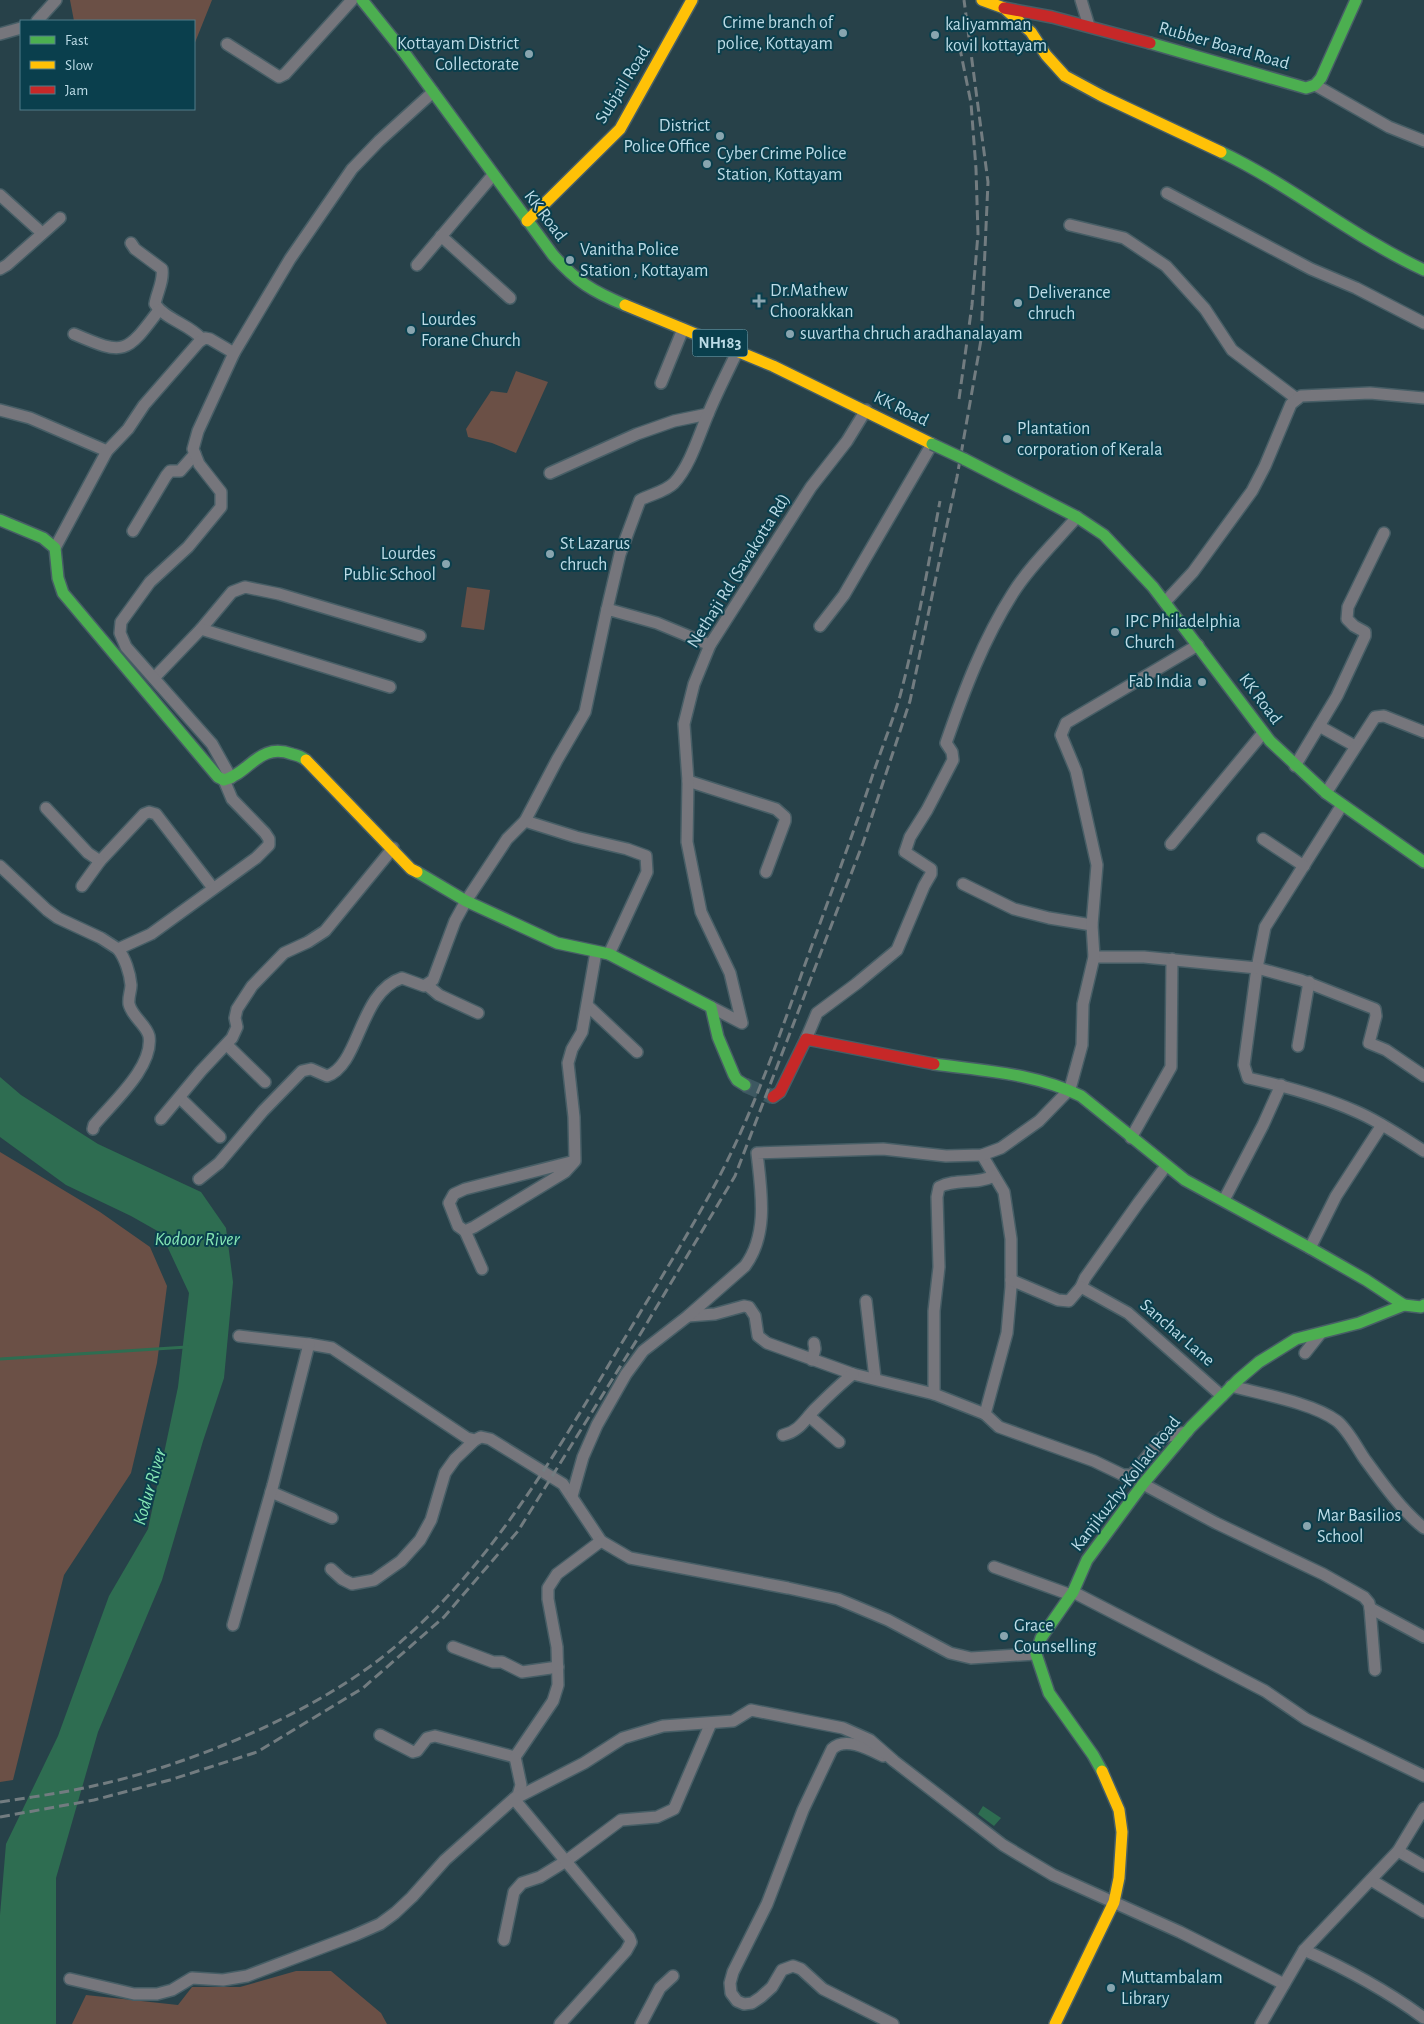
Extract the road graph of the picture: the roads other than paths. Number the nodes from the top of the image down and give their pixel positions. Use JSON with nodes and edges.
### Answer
{"nodes":[{"id":1,"x":56,"y":0,"type":"edge"},
{"id":2,"x":352,"y":0,"type":"edge"},
{"id":3,"x":362,"y":0,"type":"edge"},
{"id":4,"x":692,"y":0,"type":"edge"},
{"id":5,"x":982,"y":0,"type":"edge"},
{"id":6,"x":1081,"y":0,"type":"edge"},
{"id":7,"x":1356,"y":0,"type":"edge"},
{"id":8,"x":1004,"y":8,"type":"junction"},
{"id":9,"x":38,"y":20,"type":"edge"},
{"id":10,"x":1089,"y":26,"type":"junction"},
{"id":11,"x":20,"y":28,"type":"edge"},
{"id":12,"x":0,"y":34,"type":"edge"},
{"id":13,"x":227,"y":44,"type":"dead end"},
{"id":14,"x":1315,"y":85,"type":"junction"},
{"id":15,"x":433,"y":92,"type":"junction"},
{"id":16,"x":1424,"y":141,"type":"edge"},
{"id":17,"x":493,"y":175,"type":"junction"},
{"id":18,"x":1167,"y":193,"type":"dead end"},
{"id":19,"x":0,"y":195,"type":"edge"},
{"id":20,"x":60,"y":218,"type":"dead end"},
{"id":21,"x":527,"y":221,"type":"junction"},
{"id":22,"x":1070,"y":225,"type":"dead end"},
{"id":23,"x":42,"y":233,"type":"junction"},
{"id":24,"x":441,"y":236,"type":"junction"},
{"id":25,"x":131,"y":243,"type":"dead end"},
{"id":26,"x":417,"y":265,"type":"dead end"},
{"id":27,"x":0,"y":269,"type":"edge"},
{"id":28,"x":1424,"y":270,"type":"edge"},
{"id":29,"x":510,"y":298,"type":"dead end"},
{"id":30,"x":159,"y":310,"type":"junction"},
{"id":31,"x":1424,"y":323,"type":"edge"},
{"id":32,"x":683,"y":329,"type":"junction"},
{"id":33,"x":74,"y":334,"type":"dead end"},
{"id":34,"x":202,"y":339,"type":"junction"},
{"id":35,"x":738,"y":350,"type":"junction"},
{"id":36,"x":234,"y":353,"type":"junction"},
{"id":37,"x":661,"y":383,"type":"dead end"},
{"id":38,"x":1424,"y":398,"type":"edge"},
{"id":39,"x":1297,"y":400,"type":"junction"},
{"id":40,"x":0,"y":410,"type":"edge"},
{"id":41,"x":866,"y":410,"type":"junction"},
{"id":42,"x":708,"y":414,"type":"junction"},
{"id":43,"x":932,"y":444,"type":"junction"},
{"id":44,"x":107,"y":451,"type":"junction"},
{"id":45,"x":195,"y":454,"type":"junction"},
{"id":46,"x":550,"y":473,"type":"dead end"},
{"id":47,"x":1076,"y":517,"type":"junction"},
{"id":48,"x":0,"y":520,"type":"edge"},
{"id":49,"x":133,"y":531,"type":"dead end"},
{"id":50,"x":1384,"y":533,"type":"dead end"},
{"id":51,"x":55,"y":548,"type":"junction"},
{"id":52,"x":1165,"y":602,"type":"junction"},
{"id":53,"x":607,"y":609,"type":"junction"},
{"id":54,"x":820,"y":626,"type":"dead end"},
{"id":55,"x":201,"y":629,"type":"junction"},
{"id":56,"x":420,"y":636,"type":"dead end"},
{"id":57,"x":710,"y":645,"type":"junction"},
{"id":58,"x":1198,"y":645,"type":"junction"},
{"id":59,"x":154,"y":678,"type":"junction"},
{"id":60,"x":390,"y":687,"type":"dead end"},
{"id":61,"x":1320,"y":726,"type":"junction"},
{"id":62,"x":1424,"y":732,"type":"edge"},
{"id":63,"x":1263,"y":733,"type":"junction"},
{"id":64,"x":1355,"y":746,"type":"junction"},
{"id":65,"x":1296,"y":766,"type":"junction"},
{"id":66,"x":227,"y":779,"type":"junction"},
{"id":67,"x":688,"y":781,"type":"junction"},
{"id":68,"x":1326,"y":793,"type":"junction"},
{"id":69,"x":1342,"y":805,"type":"junction"},
{"id":70,"x":46,"y":808,"type":"dead end"},
{"id":71,"x":525,"y":822,"type":"junction"},
{"id":72,"x":1263,"y":840,"type":"dead end"},
{"id":73,"x":1171,"y":844,"type":"dead end"},
{"id":74,"x":393,"y":848,"type":"junction"},
{"id":75,"x":100,"y":861,"type":"junction"},
{"id":76,"x":1424,"y":862,"type":"edge"},
{"id":77,"x":0,"y":866,"type":"edge"},
{"id":78,"x":1304,"y":866,"type":"junction"},
{"id":79,"x":766,"y":872,"type":"dead end"},
{"id":80,"x":963,"y":884,"type":"dead end"},
{"id":81,"x":82,"y":886,"type":"dead end"},
{"id":82,"x":213,"y":888,"type":"junction"},
{"id":83,"x":466,"y":901,"type":"junction"},
{"id":84,"x":1092,"y":925,"type":"junction"},
{"id":85,"x":118,"y":949,"type":"junction"},
{"id":86,"x":596,"y":952,"type":"junction"},
{"id":87,"x":609,"y":954,"type":"junction"},
{"id":88,"x":1094,"y":956,"type":"junction"},
{"id":89,"x":1172,"y":959,"type":"junction"},
{"id":90,"x":1257,"y":968,"type":"junction"},
{"id":91,"x":1309,"y":982,"type":"junction"},
{"id":92,"x":427,"y":985,"type":"junction"},
{"id":93,"x":588,"y":1006,"type":"junction"},
{"id":94,"x":711,"y":1007,"type":"junction"},
{"id":95,"x":478,"y":1013,"type":"dead end"},
{"id":96,"x":806,"y":1039,"type":"junction"},
{"id":97,"x":227,"y":1045,"type":"junction"},
{"id":98,"x":1298,"y":1046,"type":"dead end"},
{"id":99,"x":637,"y":1052,"type":"dead end"},
{"id":100,"x":1424,"y":1076,"type":"edge"},
{"id":101,"x":265,"y":1082,"type":"dead end"},
{"id":102,"x":745,"y":1085,"type":"tunnel mouth"},
{"id":103,"x":1281,"y":1085,"type":"junction"},
{"id":104,"x":1070,"y":1089,"type":"junction"},
{"id":105,"x":773,"y":1097,"type":"dead end"},
{"id":106,"x":180,"y":1098,"type":"junction"},
{"id":107,"x":161,"y":1119,"type":"dead end"},
{"id":108,"x":1382,"y":1125,"type":"junction"},
{"id":109,"x":94,"y":1129,"type":"dead end"},
{"id":110,"x":220,"y":1137,"type":"dead end"},
{"id":111,"x":1131,"y":1138,"type":"junction"},
{"id":112,"x":1424,"y":1151,"type":"edge"},
{"id":113,"x":982,"y":1155,"type":"junction"},
{"id":114,"x":575,"y":1161,"type":"junction"},
{"id":115,"x":1166,"y":1166,"type":"junction"},
{"id":116,"x":994,"y":1176,"type":"junction"},
{"id":117,"x":199,"y":1179,"type":"dead end"},
{"id":118,"x":1224,"y":1200,"type":"junction"},
{"id":119,"x":465,"y":1232,"type":"junction"},
{"id":120,"x":1310,"y":1248,"type":"junction"},
{"id":121,"x":482,"y":1269,"type":"dead end"},
{"id":122,"x":1012,"y":1280,"type":"junction"},
{"id":123,"x":1081,"y":1287,"type":"junction"},
{"id":124,"x":866,"y":1301,"type":"dead end"},
{"id":125,"x":1404,"y":1305,"type":"junction"},
{"id":126,"x":1423,"y":1308,"type":"edge"},
{"id":127,"x":688,"y":1316,"type":"junction"},
{"id":128,"x":1320,"y":1334,"type":"junction"},
{"id":129,"x":239,"y":1336,"type":"dead end"},
{"id":130,"x":814,"y":1343,"type":"dead end"},
{"id":131,"x":309,"y":1344,"type":"junction"},
{"id":132,"x":1305,"y":1353,"type":"dead end"},
{"id":133,"x":812,"y":1360,"type":"junction"},
{"id":134,"x":853,"y":1374,"type":"junction"},
{"id":135,"x":875,"y":1378,"type":"junction"},
{"id":136,"x":1231,"y":1386,"type":"junction"},
{"id":137,"x":934,"y":1394,"type":"junction"},
{"id":138,"x":1222,"y":1396,"type":"junction"},
{"id":139,"x":985,"y":1414,"type":"junction"},
{"id":140,"x":809,"y":1416,"type":"junction"},
{"id":141,"x":1187,"y":1432,"type":"junction"},
{"id":142,"x":784,"y":1435,"type":"dead end"},
{"id":143,"x":475,"y":1440,"type":"junction"},
{"id":144,"x":839,"y":1442,"type":"dead end"},
{"id":145,"x":1143,"y":1484,"type":"junction"},
{"id":146,"x":270,"y":1492,"type":"junction"},
{"id":147,"x":572,"y":1496,"type":"junction"},
{"id":148,"x":332,"y":1518,"type":"dead end"},
{"id":149,"x":1424,"y":1528,"type":"edge"},
{"id":150,"x":601,"y":1541,"type":"junction"},
{"id":151,"x":994,"y":1567,"type":"dead end"},
{"id":152,"x":332,"y":1569,"type":"dead end"},
{"id":153,"x":1072,"y":1593,"type":"junction"},
{"id":154,"x":1370,"y":1608,"type":"junction"},
{"id":155,"x":233,"y":1625,"type":"dead end"},
{"id":156,"x":1424,"y":1637,"type":"edge"},
{"id":157,"x":453,"y":1647,"type":"dead end"},
{"id":158,"x":1036,"y":1654,"type":"junction"},
{"id":159,"x":558,"y":1667,"type":"junction"},
{"id":160,"x":1376,"y":1670,"type":"dead end"},
{"id":161,"x":711,"y":1723,"type":"junction"},
{"id":162,"x":380,"y":1735,"type":"dead end"},
{"id":163,"x":515,"y":1757,"type":"junction"},
{"id":164,"x":894,"y":1761,"type":"junction"},
{"id":165,"x":1424,"y":1776,"type":"edge"},
{"id":166,"x":514,"y":1799,"type":"junction"},
{"id":167,"x":1424,"y":1808,"type":"edge"},
{"id":168,"x":1398,"y":1851,"type":"junction"},
{"id":169,"x":566,"y":1861,"type":"junction"},
{"id":170,"x":1424,"y":1866,"type":"edge"},
{"id":171,"x":1371,"y":1880,"type":"junction"},
{"id":172,"x":1114,"y":1902,"type":"junction"},
{"id":173,"x":1424,"y":1912,"type":"edge"},
{"id":174,"x":504,"y":1940,"type":"dead end"},
{"id":175,"x":1304,"y":1950,"type":"junction"},
{"id":176,"x":674,"y":1976,"type":"dead end"},
{"id":177,"x":70,"y":1979,"type":"dead end"},
{"id":178,"x":1284,"y":1984,"type":"junction"},
{"id":179,"x":1424,"y":2018,"type":"edge"},
{"id":180,"x":560,"y":2024,"type":"edge"},
{"id":181,"x":641,"y":2024,"type":"edge"},
{"id":182,"x":893,"y":2024,"type":"edge"},
{"id":183,"x":1056,"y":2024,"type":"edge"},
{"id":184,"x":1261,"y":2024,"type":"edge"}],
"edges":[{"from":1,"to":9,"type":"street"},
{"from":2,"to":13,"type":"street"},
{"from":3,"to":15,"type":"main road","name":"KK Road","number":"NH183"},
{"from":4,"to":21,"type":"main road","name":"Subjail Road"},
{"from":5,"to":8,"type":"main road"},
{"from":6,"to":10,"type":"street"},
{"from":7,"to":14,"type":"main road"},
{"from":8,"to":10,"type":"main road","name":"Rubber Board Road"},
{"from":8,"to":28,"type":"main road"},
{"from":10,"to":14,"type":"main road","name":"Rubber Board Road"},
{"from":11,"to":12,"type":"street"},
{"from":14,"to":16,"type":"street","name":"Rubber Board Road"},
{"from":15,"to":17,"type":"main road","name":"KK Road","number":"NH183"},
{"from":15,"to":36,"type":"street"},
{"from":17,"to":21,"type":"main road","name":"KK Road","number":"NH183"},
{"from":17,"to":24,"type":"street"},
{"from":18,"to":31,"type":"street"},
{"from":19,"to":23,"type":"street"},
{"from":20,"to":23,"type":"street"},
{"from":21,"to":32,"type":"main road","name":"KK Road","number":"NH183"},
{"from":22,"to":39,"type":"street"},
{"from":23,"to":27,"type":"street"},
{"from":24,"to":26,"type":"street"},
{"from":24,"to":29,"type":"street"},
{"from":25,"to":30,"type":"street"},
{"from":30,"to":33,"type":"street"},
{"from":30,"to":34,"type":"street"},
{"from":32,"to":35,"type":"main road","name":"KK Road","number":"NH183"},
{"from":32,"to":37,"type":"street"},
{"from":34,"to":36,"type":"street"},
{"from":34,"to":44,"type":"street"},
{"from":35,"to":41,"type":"main road","name":"KK Road","number":"NH183"},
{"from":35,"to":42,"type":"street"},
{"from":36,"to":45,"type":"street"},
{"from":38,"to":39,"type":"street"},
{"from":39,"to":52,"type":"street"},
{"from":40,"to":44,"type":"street"},
{"from":41,"to":43,"type":"main road","name":"KK Road","number":"NH183"},
{"from":41,"to":57,"type":"street","name":"Nethaji Rd (Savakotta Rd)"},
{"from":42,"to":46,"type":"street"},
{"from":42,"to":53,"type":"street"},
{"from":43,"to":47,"type":"main road","name":"KK Road","number":"NH183","bridge":true},
{"from":43,"to":54,"type":"street"},
{"from":44,"to":51,"type":"street"},
{"from":45,"to":49,"type":"street"},
{"from":45,"to":59,"type":"street"},
{"from":47,"to":52,"type":"main road","name":"KK Road","number":"NH183"},
{"from":47,"to":96,"type":"street"},
{"from":48,"to":51,"type":"main road"},
{"from":50,"to":61,"type":"street"},
{"from":51,"to":66,"type":"main road"},
{"from":52,"to":58,"type":"main road","name":"KK Road","number":"NH183"},
{"from":53,"to":57,"type":"street"},
{"from":53,"to":71,"type":"street"},
{"from":55,"to":56,"type":"street"},
{"from":55,"to":59,"type":"street"},
{"from":55,"to":60,"type":"street"},
{"from":57,"to":67,"type":"street","name":"Nethaji Rd (Savakotta Rd)"},
{"from":58,"to":63,"type":"main road","name":"KK Road","number":"NH183"},
{"from":58,"to":84,"type":"street"},
{"from":59,"to":66,"type":"street"},
{"from":61,"to":64,"type":"street"},
{"from":61,"to":65,"type":"street"},
{"from":62,"to":64,"type":"street"},
{"from":63,"to":65,"type":"main road","name":"KK Road","number":"NH183"},
{"from":63,"to":73,"type":"street"},
{"from":64,"to":68,"type":"street"},
{"from":65,"to":68,"type":"main road","name":"KK Road","number":"NH183"},
{"from":66,"to":74,"type":"main road"},
{"from":66,"to":82,"type":"street"},
{"from":67,"to":79,"type":"street"},
{"from":67,"to":94,"type":"street","name":"Nethaji Rd (Savakotta Rd)"},
{"from":68,"to":69,"type":"main road","name":"KK Road","number":"NH183"},
{"from":69,"to":76,"type":"main road","name":"KK Road","number":"NH183"},
{"from":69,"to":78,"type":"street"},
{"from":70,"to":75,"type":"street"},
{"from":71,"to":83,"type":"street"},
{"from":71,"to":87,"type":"street"},
{"from":72,"to":78,"type":"street"},
{"from":74,"to":83,"type":"main road"},
{"from":74,"to":97,"type":"street"},
{"from":75,"to":81,"type":"street"},
{"from":75,"to":82,"type":"street"},
{"from":77,"to":85,"type":"street"},
{"from":78,"to":90,"type":"street"},
{"from":80,"to":84,"type":"street"},
{"from":82,"to":85,"type":"street"},
{"from":83,"to":86,"type":"main road"},
{"from":83,"to":92,"type":"street"},
{"from":84,"to":88,"type":"street"},
{"from":85,"to":109,"type":"street"},
{"from":86,"to":87,"type":"main road"},
{"from":86,"to":93,"type":"street"},
{"from":87,"to":94,"type":"main road"},
{"from":88,"to":89,"type":"street"},
{"from":88,"to":104,"type":"street"},
{"from":89,"to":90,"type":"street"},
{"from":89,"to":111,"type":"street"},
{"from":90,"to":91,"type":"street"},
{"from":90,"to":103,"type":"street"},
{"from":91,"to":98,"type":"street"},
{"from":91,"to":100,"type":"street"},
{"from":92,"to":95,"type":"street"},
{"from":92,"to":117,"type":"street"},
{"from":93,"to":99,"type":"street"},
{"from":93,"to":114,"type":"street"},
{"from":94,"to":102,"type":"main road"},
{"from":96,"to":104,"type":"main road"},
{"from":96,"to":105,"type":"main road"},
{"from":97,"to":101,"type":"street"},
{"from":97,"to":106,"type":"street"},
{"from":103,"to":108,"type":"street"},
{"from":103,"to":118,"type":"street"},
{"from":104,"to":111,"type":"main road"},
{"from":104,"to":113,"type":"street"},
{"from":106,"to":107,"type":"street"},
{"from":106,"to":110,"type":"street"},
{"from":108,"to":112,"type":"street"},
{"from":108,"to":120,"type":"street"},
{"from":111,"to":115,"type":"main road"},
{"from":113,"to":116,"type":"street"},
{"from":113,"to":127,"type":"street"},
{"from":114,"to":119,"type":"street"},
{"from":114,"to":119,"type":"street"},
{"from":115,"to":118,"type":"main road"},
{"from":115,"to":123,"type":"street"},
{"from":116,"to":122,"type":"street"},
{"from":116,"to":137,"type":"street"},
{"from":118,"to":120,"type":"main road"},
{"from":119,"to":121,"type":"street"},
{"from":120,"to":125,"type":"main road"},
{"from":122,"to":123,"type":"street"},
{"from":122,"to":139,"type":"street"},
{"from":123,"to":138,"type":"street","name":"Sanchar Lane"},
{"from":124,"to":135,"type":"street"},
{"from":125,"to":126,"type":"main road","name":"Kanjikuzhy-Kollad Road"},
{"from":125,"to":128,"type":"main road","name":"Kanjikuzhy-Kollad Road"},
{"from":127,"to":133,"type":"street"},
{"from":127,"to":147,"type":"street"},
{"from":128,"to":132,"type":"street"},
{"from":128,"to":136,"type":"main road","name":"Kanjikuzhy-Kollad Road"},
{"from":129,"to":131,"type":"street"},
{"from":130,"to":133,"type":"street"},
{"from":131,"to":143,"type":"street"},
{"from":131,"to":146,"type":"street"},
{"from":133,"to":134,"type":"street"},
{"from":134,"to":135,"type":"street"},
{"from":134,"to":140,"type":"street"},
{"from":135,"to":137,"type":"street"},
{"from":136,"to":138,"type":"main road","name":"Kanjikuzhy-Kollad Road"},
{"from":136,"to":149,"type":"street"},
{"from":137,"to":139,"type":"street"},
{"from":138,"to":141,"type":"main road","name":"Kanjikuzhy-Kollad Road"},
{"from":139,"to":141,"type":"street"},
{"from":140,"to":142,"type":"street"},
{"from":140,"to":144,"type":"street"},
{"from":141,"to":145,"type":"main road","name":"Kanjikuzhy-Kollad Road"},
{"from":143,"to":147,"type":"street"},
{"from":143,"to":152,"type":"street"},
{"from":145,"to":153,"type":"main road","name":"Kanjikuzhy-Kollad Road"},
{"from":145,"to":154,"type":"street"},
{"from":146,"to":148,"type":"street"},
{"from":146,"to":155,"type":"street"},
{"from":147,"to":150,"type":"street"},
{"from":150,"to":158,"type":"street"},
{"from":150,"to":159,"type":"street"},
{"from":151,"to":153,"type":"street"},
{"from":153,"to":158,"type":"main road","name":"Kanjikuzhy-Kollad Road"},
{"from":153,"to":165,"type":"street"},
{"from":154,"to":156,"type":"street"},
{"from":154,"to":160,"type":"street"},
{"from":157,"to":159,"type":"street"},
{"from":158,"to":172,"type":"main road"},
{"from":159,"to":163,"type":"street"},
{"from":161,"to":164,"type":"street"},
{"from":161,"to":166,"type":"street"},
{"from":161,"to":169,"type":"street"},
{"from":162,"to":163,"type":"street"},
{"from":163,"to":166,"type":"street"},
{"from":164,"to":172,"type":"street"},
{"from":164,"to":182,"type":"street"},
{"from":166,"to":169,"type":"street"},
{"from":166,"to":177,"type":"street"},
{"from":167,"to":168,"type":"street"},
{"from":168,"to":170,"type":"street"},
{"from":168,"to":171,"type":"street"},
{"from":169,"to":174,"type":"street"},
{"from":169,"to":180,"type":"street"},
{"from":171,"to":173,"type":"street"},
{"from":171,"to":175,"type":"street"},
{"from":172,"to":178,"type":"street"},
{"from":172,"to":183,"type":"main road"},
{"from":175,"to":178,"type":"street"},
{"from":175,"to":179,"type":"street"},
{"from":176,"to":181,"type":"street"},
{"from":178,"to":184,"type":"street"}]}
